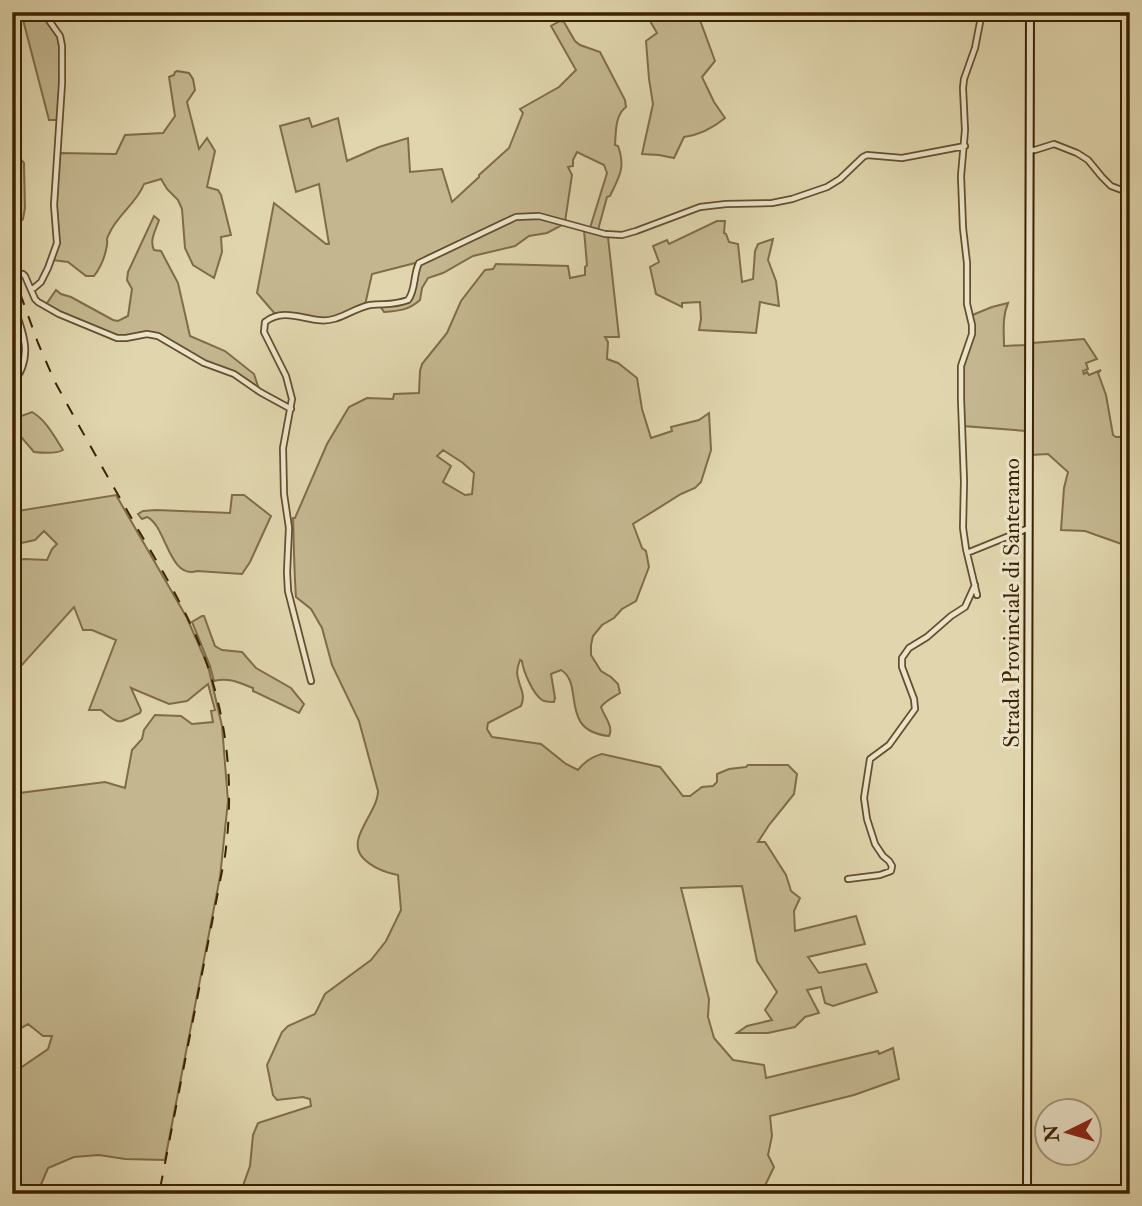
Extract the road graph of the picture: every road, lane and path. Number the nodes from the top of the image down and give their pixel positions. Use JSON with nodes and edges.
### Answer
{"nodes":[{"id":1,"x":43,"y":12,"type":"edge"},
{"id":2,"x":982,"y":12,"type":"edge"},
{"id":3,"x":1030,"y":12,"type":"edge"},
{"id":4,"x":965,"y":146,"type":"junction"},
{"id":5,"x":1029,"y":149,"type":"junction"},
{"id":6,"x":1130,"y":194,"type":"edge"},
{"id":7,"x":16,"y":273,"type":"dead end"},
{"id":8,"x":31,"y":289,"type":"junction"},
{"id":9,"x":12,"y":302,"type":"edge"},
{"id":10,"x":12,"y":384,"type":"edge"},
{"id":11,"x":291,"y":409,"type":"junction"},
{"id":12,"x":1028,"y":528,"type":"junction"},
{"id":13,"x":967,"y":553,"type":"junction"},
{"id":14,"x":975,"y":585,"type":"junction"},
{"id":15,"x":978,"y":595,"type":"dead end"},
{"id":16,"x":311,"y":681,"type":"dead end"},
{"id":17,"x":848,"y":879,"type":"dead end"},
{"id":18,"x":1027,"y":1194,"type":"edge"}],
"edges":[{"from":1,"to":8,"type":"street"},
{"from":2,"to":4,"type":"street"},
{"from":3,"to":5,"type":"main road","name":"Strada Provinciale di Santeramo"},
{"from":4,"to":11,"type":"street"},
{"from":4,"to":13,"type":"street"},
{"from":5,"to":6,"type":"street"},
{"from":5,"to":12,"type":"main road","name":"Strada Provinciale di Santeramo"},
{"from":7,"to":8,"type":"street"},
{"from":8,"to":11,"type":"street"},
{"from":9,"to":10,"type":"street"},
{"from":11,"to":16,"type":"street"},
{"from":12,"to":13,"type":"street"},
{"from":12,"to":18,"type":"main road","name":"Strada Provinciale di Santeramo"},
{"from":13,"to":14,"type":"street"},
{"from":14,"to":15,"type":"street"},
{"from":14,"to":17,"type":"street"}]}
